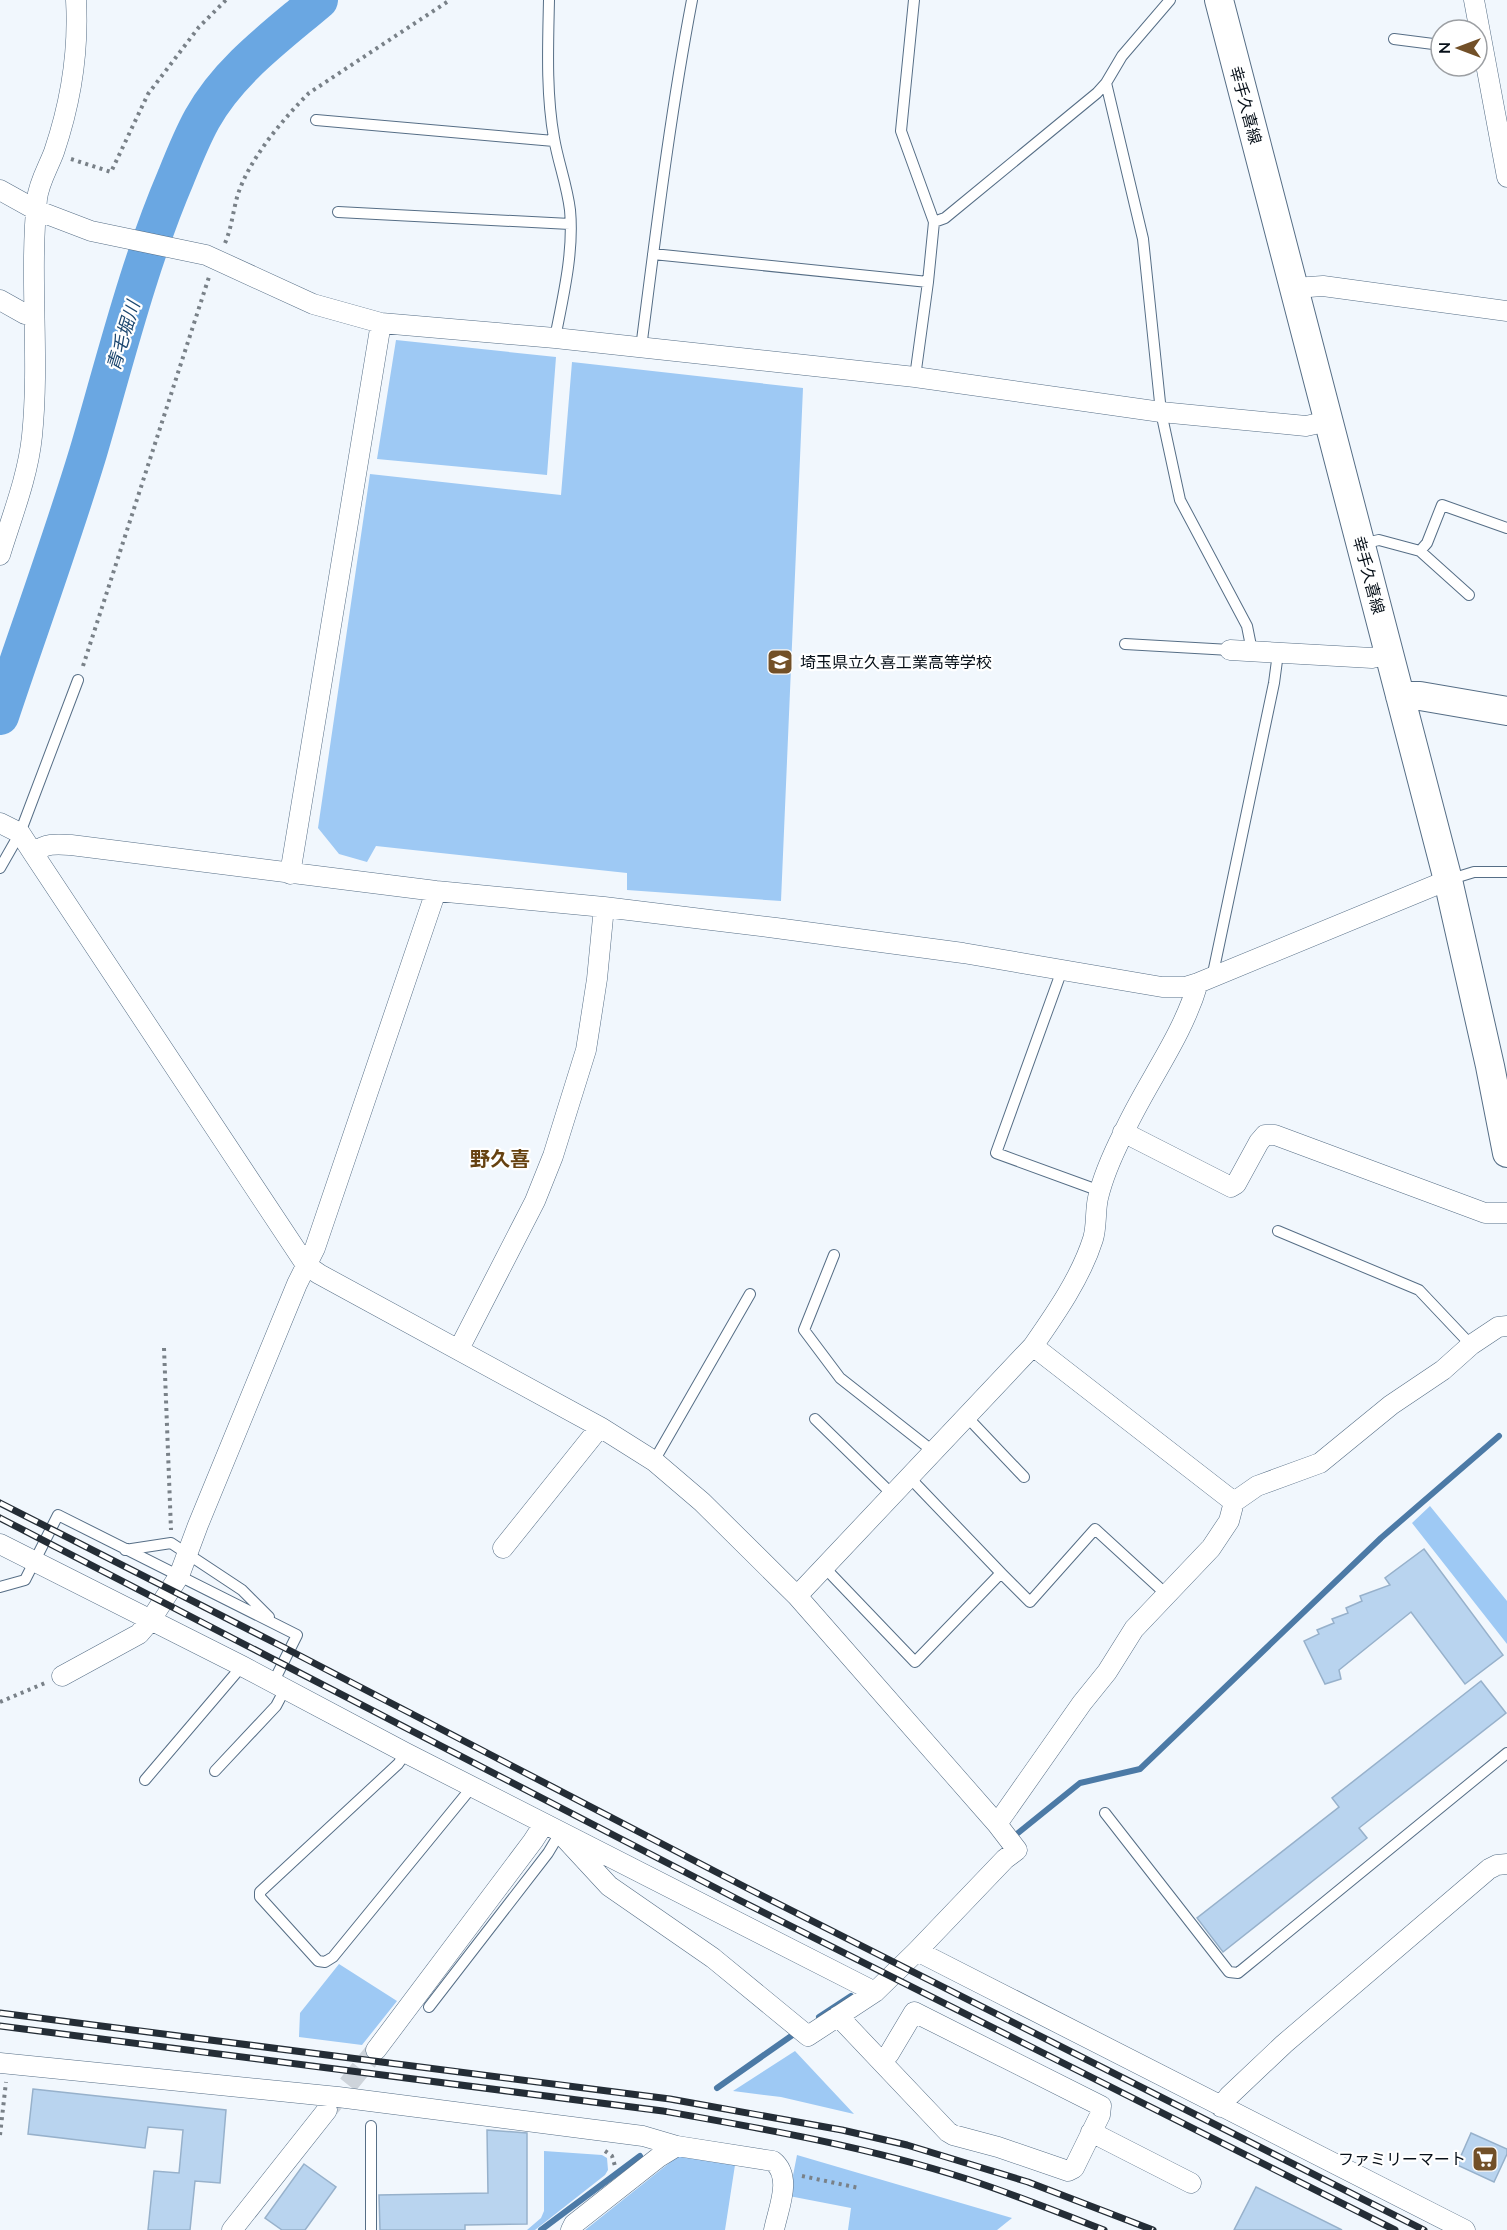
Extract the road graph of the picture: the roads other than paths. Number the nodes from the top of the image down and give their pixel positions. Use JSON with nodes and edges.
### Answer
{"nodes":[{"id":1,"x":76,"y":0,"type":"edge"},
{"id":2,"x":549,"y":0,"type":"edge"},
{"id":3,"x":692,"y":0,"type":"edge"},
{"id":4,"x":914,"y":0,"type":"edge"},
{"id":5,"x":1170,"y":0,"type":"edge"},
{"id":6,"x":1219,"y":0,"type":"edge"},
{"id":7,"x":1474,"y":0,"type":"edge"},
{"id":8,"x":1476,"y":18,"type":"edge"},
{"id":9,"x":1394,"y":39,"type":"dead end"},
{"id":10,"x":1429,"y":43,"type":"edge"},
{"id":11,"x":1486,"y":78,"type":"edge"},
{"id":12,"x":1106,"y":83,"type":"junction"},
{"id":13,"x":316,"y":120,"type":"dead end"},
{"id":14,"x":554,"y":141,"type":"junction"},
{"id":15,"x":1507,"y":177,"type":"edge"},
{"id":16,"x":0,"y":190,"type":"edge"},
{"id":17,"x":36,"y":210,"type":"junction"},
{"id":18,"x":338,"y":212,"type":"dead end"},
{"id":19,"x":934,"y":222,"type":"junction"},
{"id":20,"x":570,"y":224,"type":"junction"},
{"id":21,"x":653,"y":254,"type":"junction"},
{"id":22,"x":928,"y":282,"type":"junction"},
{"id":23,"x":1294,"y":288,"type":"junction"},
{"id":24,"x":0,"y":300,"type":"edge"},
{"id":25,"x":1507,"y":311,"type":"edge"},
{"id":26,"x":34,"y":316,"type":"junction"},
{"id":27,"x":381,"y":323,"type":"junction"},
{"id":28,"x":555,"y":338,"type":"junction"},
{"id":29,"x":641,"y":348,"type":"junction"},
{"id":30,"x":915,"y":377,"type":"junction"},
{"id":31,"x":1161,"y":412,"type":"junction"},
{"id":32,"x":1329,"y":421,"type":"junction"},
{"id":33,"x":1507,"y":528,"type":"edge"},
{"id":34,"x":1361,"y":544,"type":"junction"},
{"id":35,"x":1420,"y":551,"type":"junction"},
{"id":36,"x":0,"y":555,"type":"edge"},
{"id":37,"x":1469,"y":595,"type":"dead end"},
{"id":38,"x":1125,"y":644,"type":"dead end"},
{"id":39,"x":1230,"y":650,"type":"joint"},
{"id":40,"x":1252,"y":651,"type":"junction"},
{"id":41,"x":1278,"y":652,"type":"junction"},
{"id":42,"x":1390,"y":654,"type":"junction"},
{"id":43,"x":78,"y":680,"type":"road end"},
{"id":44,"x":1400,"y":696,"type":"junction"},
{"id":45,"x":1507,"y":711,"type":"edge"},
{"id":46,"x":11,"y":828,"type":"edge"},
{"id":47,"x":33,"y":853,"type":"junction"},
{"id":48,"x":0,"y":868,"type":"edge"},
{"id":49,"x":1507,"y":872,"type":"edge"},
{"id":50,"x":290,"y":874,"type":"junction"},
{"id":51,"x":1448,"y":880,"type":"junction"},
{"id":52,"x":436,"y":891,"type":"junction"},
{"id":53,"x":604,"y":907,"type":"junction"},
{"id":54,"x":1062,"y":970,"type":"junction"},
{"id":55,"x":1205,"y":981,"type":"junction"},
{"id":56,"x":1123,"y":1132,"type":"junction"},
{"id":57,"x":1507,"y":1153,"type":"edge"},
{"id":58,"x":1100,"y":1191,"type":"junction"},
{"id":59,"x":1507,"y":1213,"type":"edge"},
{"id":60,"x":1278,"y":1231,"type":"dead end"},
{"id":61,"x":834,"y":1255,"type":"dead end"},
{"id":62,"x":306,"y":1265,"type":"junction"},
{"id":63,"x":750,"y":1294,"type":"dead end"},
{"id":64,"x":1507,"y":1326,"type":"edge"},
{"id":65,"x":1471,"y":1345,"type":"junction"},
{"id":66,"x":1034,"y":1346,"type":"junction"},
{"id":67,"x":459,"y":1349,"type":"junction"},
{"id":68,"x":967,"y":1417,"type":"junction"},
{"id":69,"x":815,"y":1419,"type":"dead end"},
{"id":70,"x":600,"y":1427,"type":"junction"},
{"id":71,"x":934,"y":1452,"type":"junction"},
{"id":72,"x":654,"y":1461,"type":"junction"},
{"id":73,"x":1024,"y":1477,"type":"dead end"},
{"id":74,"x":909,"y":1478,"type":"junction"},
{"id":75,"x":893,"y":1495,"type":"junction"},
{"id":76,"x":1234,"y":1502,"type":"junction"},
{"id":77,"x":0,"y":1544,"type":"edge"},
{"id":78,"x":503,"y":1548,"type":"dead end"},
{"id":79,"x":125,"y":1550,"type":"junction"},
{"id":80,"x":188,"y":1554,"type":"junction"},
{"id":81,"x":35,"y":1563,"type":"junction"},
{"id":82,"x":825,"y":1568,"type":"junction"},
{"id":83,"x":1001,"y":1574,"type":"junction"},
{"id":84,"x":179,"y":1576,"type":"junction"},
{"id":85,"x":0,"y":1587,"type":"edge"},
{"id":86,"x":1166,"y":1594,"type":"junction"},
{"id":87,"x":797,"y":1596,"type":"junction"},
{"id":88,"x":150,"y":1621,"type":"junction"},
{"id":89,"x":276,"y":1624,"type":"junction"},
{"id":90,"x":242,"y":1666,"type":"junction"},
{"id":91,"x":62,"y":1676,"type":"road end"},
{"id":92,"x":279,"y":1686,"type":"junction"},
{"id":93,"x":405,"y":1753,"type":"junction"},
{"id":94,"x":1507,"y":1753,"type":"edge"},
{"id":95,"x":215,"y":1771,"type":"dead end"},
{"id":96,"x":145,"y":1780,"type":"dead end"},
{"id":97,"x":472,"y":1787,"type":"junction"},
{"id":98,"x":1105,"y":1813,"type":"dead end"},
{"id":99,"x":997,"y":1824,"type":"junction"},
{"id":100,"x":552,"y":1829,"type":"junction"},
{"id":101,"x":1507,"y":1864,"type":"edge"},
{"id":102,"x":917,"y":1951,"type":"junction"},
{"id":103,"x":875,"y":1992,"type":"junction"},
{"id":104,"x":429,"y":2007,"type":"dead end"},
{"id":105,"x":838,"y":2016,"type":"junction"},
{"id":106,"x":376,"y":2050,"type":"tunnel mouth"},
{"id":107,"x":881,"y":2061,"type":"junction"},
{"id":108,"x":4,"y":2064,"type":"edge"},
{"id":109,"x":1221,"y":2107,"type":"junction"},
{"id":110,"x":327,"y":2110,"type":"tunnel mouth"},
{"id":111,"x":371,"y":2126,"type":"dead end"},
{"id":112,"x":1091,"y":2132,"type":"junction"},
{"id":113,"x":677,"y":2146,"type":"junction"},
{"id":114,"x":1191,"y":2183,"type":"dead end"},
{"id":115,"x":232,"y":2230,"type":"edge"},
{"id":116,"x":371,"y":2230,"type":"edge"},
{"id":117,"x":571,"y":2230,"type":"edge"},
{"id":118,"x":774,"y":2230,"type":"edge"},
{"id":119,"x":1465,"y":2230,"type":"edge"}],
"edges":[{"from":1,"to":17,"type":"street"},
{"from":2,"to":14,"type":"lane"},
{"from":3,"to":21,"type":"lane"},
{"from":4,"to":19,"type":"lane"},
{"from":5,"to":12,"type":"lane"},
{"from":6,"to":23,"type":"main road","name":"幸手久喜線"},
{"from":7,"to":8,"type":"street"},
{"from":9,"to":10,"type":"lane"},
{"from":11,"to":15,"type":"street"},
{"from":12,"to":19,"type":"lane"},
{"from":12,"to":31,"type":"lane"},
{"from":13,"to":14,"type":"lane"},
{"from":14,"to":20,"type":"lane"},
{"from":16,"to":17,"type":"street"},
{"from":17,"to":26,"type":"street"},
{"from":17,"to":27,"type":"street"},
{"from":18,"to":20,"type":"lane"},
{"from":19,"to":22,"type":"lane"},
{"from":20,"to":28,"type":"lane"},
{"from":21,"to":22,"type":"lane"},
{"from":21,"to":29,"type":"lane"},
{"from":22,"to":30,"type":"lane"},
{"from":23,"to":25,"type":"street"},
{"from":23,"to":32,"type":"main road","name":"幸手久喜線"},
{"from":24,"to":26,"type":"street"},
{"from":26,"to":36,"type":"street"},
{"from":27,"to":28,"type":"street"},
{"from":27,"to":50,"type":"street"},
{"from":28,"to":29,"type":"street"},
{"from":29,"to":30,"type":"street"},
{"from":30,"to":31,"type":"street"},
{"from":31,"to":32,"type":"street"},
{"from":31,"to":40,"type":"lane"},
{"from":32,"to":34,"type":"main road","name":"幸手久喜線"},
{"from":33,"to":35,"type":"lane"},
{"from":34,"to":35,"type":"lane"},
{"from":34,"to":42,"type":"main road","name":"幸手久喜線"},
{"from":35,"to":37,"type":"lane"},
{"from":38,"to":39,"type":"lane"},
{"from":39,"to":40,"type":"street"},
{"from":40,"to":41,"type":"street"},
{"from":41,"to":42,"type":"street"},
{"from":41,"to":55,"type":"lane"},
{"from":42,"to":44,"type":"main road","name":"幸手久喜線"},
{"from":43,"to":46,"type":"lane"},
{"from":44,"to":45,"type":"main road"},
{"from":44,"to":51,"type":"main road","name":"幸手久喜線"},
{"from":46,"to":47,"type":"street"},
{"from":46,"to":48,"type":"lane"},
{"from":47,"to":50,"type":"street"},
{"from":47,"to":62,"type":"street"},
{"from":49,"to":51,"type":"lane"},
{"from":50,"to":52,"type":"street"},
{"from":51,"to":55,"type":"street"},
{"from":51,"to":57,"type":"main road","name":"幸手久喜線"},
{"from":52,"to":53,"type":"street"},
{"from":52,"to":62,"type":"street"},
{"from":53,"to":54,"type":"street"},
{"from":53,"to":67,"type":"street"},
{"from":54,"to":55,"type":"street"},
{"from":54,"to":58,"type":"lane"},
{"from":55,"to":56,"type":"street"},
{"from":56,"to":58,"type":"street"},
{"from":56,"to":59,"type":"street"},
{"from":58,"to":66,"type":"street"},
{"from":60,"to":65,"type":"lane"},
{"from":61,"to":71,"type":"lane"},
{"from":62,"to":67,"type":"street"},
{"from":62,"to":80,"type":"street"},
{"from":63,"to":72,"type":"lane"},
{"from":64,"to":65,"type":"street"},
{"from":65,"to":76,"type":"street"},
{"from":66,"to":68,"type":"street"},
{"from":66,"to":76,"type":"street"},
{"from":67,"to":70,"type":"street"},
{"from":68,"to":71,"type":"street"},
{"from":68,"to":73,"type":"lane"},
{"from":69,"to":75,"type":"lane"},
{"from":70,"to":72,"type":"street"},
{"from":70,"to":78,"type":"street"},
{"from":71,"to":74,"type":"street"},
{"from":72,"to":87,"type":"street"},
{"from":74,"to":75,"type":"street"},
{"from":74,"to":83,"type":"lane"},
{"from":75,"to":82,"type":"street"},
{"from":76,"to":86,"type":"street"},
{"from":77,"to":81,"type":"street"},
{"from":79,"to":80,"type":"lane"},
{"from":79,"to":81,"type":"lane"},
{"from":79,"to":84,"type":"lane"},
{"from":80,"to":84,"type":"street"},
{"from":80,"to":89,"type":"lane"},
{"from":81,"to":85,"type":"lane"},
{"from":81,"to":88,"type":"street"},
{"from":82,"to":83,"type":"lane"},
{"from":82,"to":87,"type":"street"},
{"from":83,"to":86,"type":"lane"},
{"from":84,"to":88,"type":"street"},
{"from":84,"to":89,"type":"lane"},
{"from":86,"to":99,"type":"street"},
{"from":87,"to":99,"type":"street"},
{"from":88,"to":90,"type":"street"},
{"from":88,"to":91,"type":"street"},
{"from":89,"to":92,"type":"lane"},
{"from":90,"to":92,"type":"street"},
{"from":90,"to":96,"type":"lane"},
{"from":92,"to":93,"type":"street"},
{"from":92,"to":95,"type":"lane"},
{"from":93,"to":97,"type":"street"},
{"from":93,"to":97,"type":"lane"},
{"from":94,"to":98,"type":"lane"},
{"from":97,"to":100,"type":"street"},
{"from":99,"to":102,"type":"street"},
{"from":100,"to":103,"type":"street"},
{"from":100,"to":104,"type":"lane"},
{"from":100,"to":105,"type":"street"},
{"from":100,"to":106,"type":"street"},
{"from":101,"to":109,"type":"street"},
{"from":102,"to":103,"type":"street"},
{"from":102,"to":109,"type":"street"},
{"from":103,"to":105,"type":"street"},
{"from":105,"to":107,"type":"street"},
{"from":107,"to":112,"type":"street"},
{"from":107,"to":112,"type":"street"},
{"from":108,"to":113,"type":"street"},
{"from":109,"to":119,"type":"street"},
{"from":110,"to":115,"type":"street"},
{"from":111,"to":116,"type":"lane"},
{"from":112,"to":114,"type":"street"},
{"from":113,"to":117,"type":"street"},
{"from":113,"to":118,"type":"street"}]}
